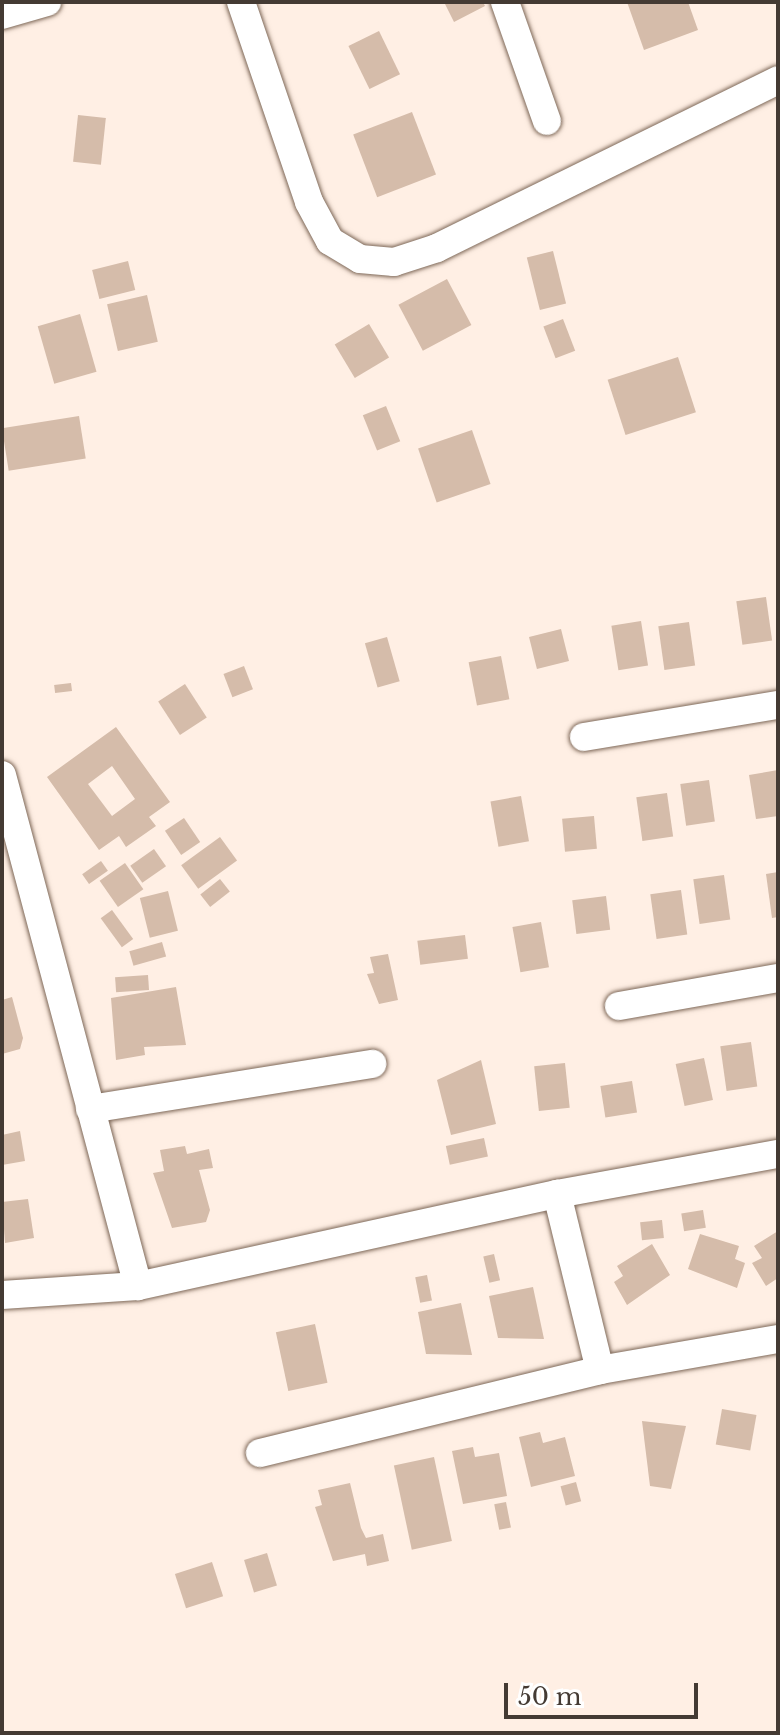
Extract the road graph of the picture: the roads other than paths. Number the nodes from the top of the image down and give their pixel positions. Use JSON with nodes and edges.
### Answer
{"nodes":[{"id":1,"x":47,"y":2,"type":"edge"},
{"id":2,"x":241,"y":2,"type":"edge"},
{"id":3,"x":505,"y":2,"type":"edge"},
{"id":4,"x":2,"y":15,"type":"edge"},
{"id":5,"x":778,"y":80,"type":"edge"},
{"id":6,"x":547,"y":121,"type":"dead end"},
{"id":7,"x":778,"y":705,"type":"edge"},
{"id":8,"x":584,"y":737,"type":"dead end"},
{"id":9,"x":2,"y":775,"type":"edge"},
{"id":10,"x":778,"y":978,"type":"edge"},
{"id":11,"x":619,"y":1006,"type":"dead end"},
{"id":12,"x":372,"y":1064,"type":"dead end"},
{"id":13,"x":90,"y":1109,"type":"junction"},
{"id":14,"x":778,"y":1154,"type":"edge"},
{"id":15,"x":557,"y":1194,"type":"junction"},
{"id":16,"x":138,"y":1286,"type":"junction"},
{"id":17,"x":2,"y":1295,"type":"edge"},
{"id":18,"x":778,"y":1339,"type":"edge"},
{"id":19,"x":600,"y":1370,"type":"junction"},
{"id":20,"x":260,"y":1453,"type":"dead end"}],
"edges":[{"from":1,"to":4,"type":"street"},
{"from":2,"to":5,"type":"street"},
{"from":3,"to":6,"type":"street"},
{"from":7,"to":8,"type":"street"},
{"from":9,"to":13,"type":"street"},
{"from":10,"to":11,"type":"street"},
{"from":12,"to":13,"type":"street"},
{"from":13,"to":16,"type":"street"},
{"from":14,"to":15,"type":"street"},
{"from":15,"to":16,"type":"street"},
{"from":15,"to":19,"type":"street"},
{"from":16,"to":17,"type":"street"},
{"from":18,"to":19,"type":"street"},
{"from":19,"to":20,"type":"street"}]}
